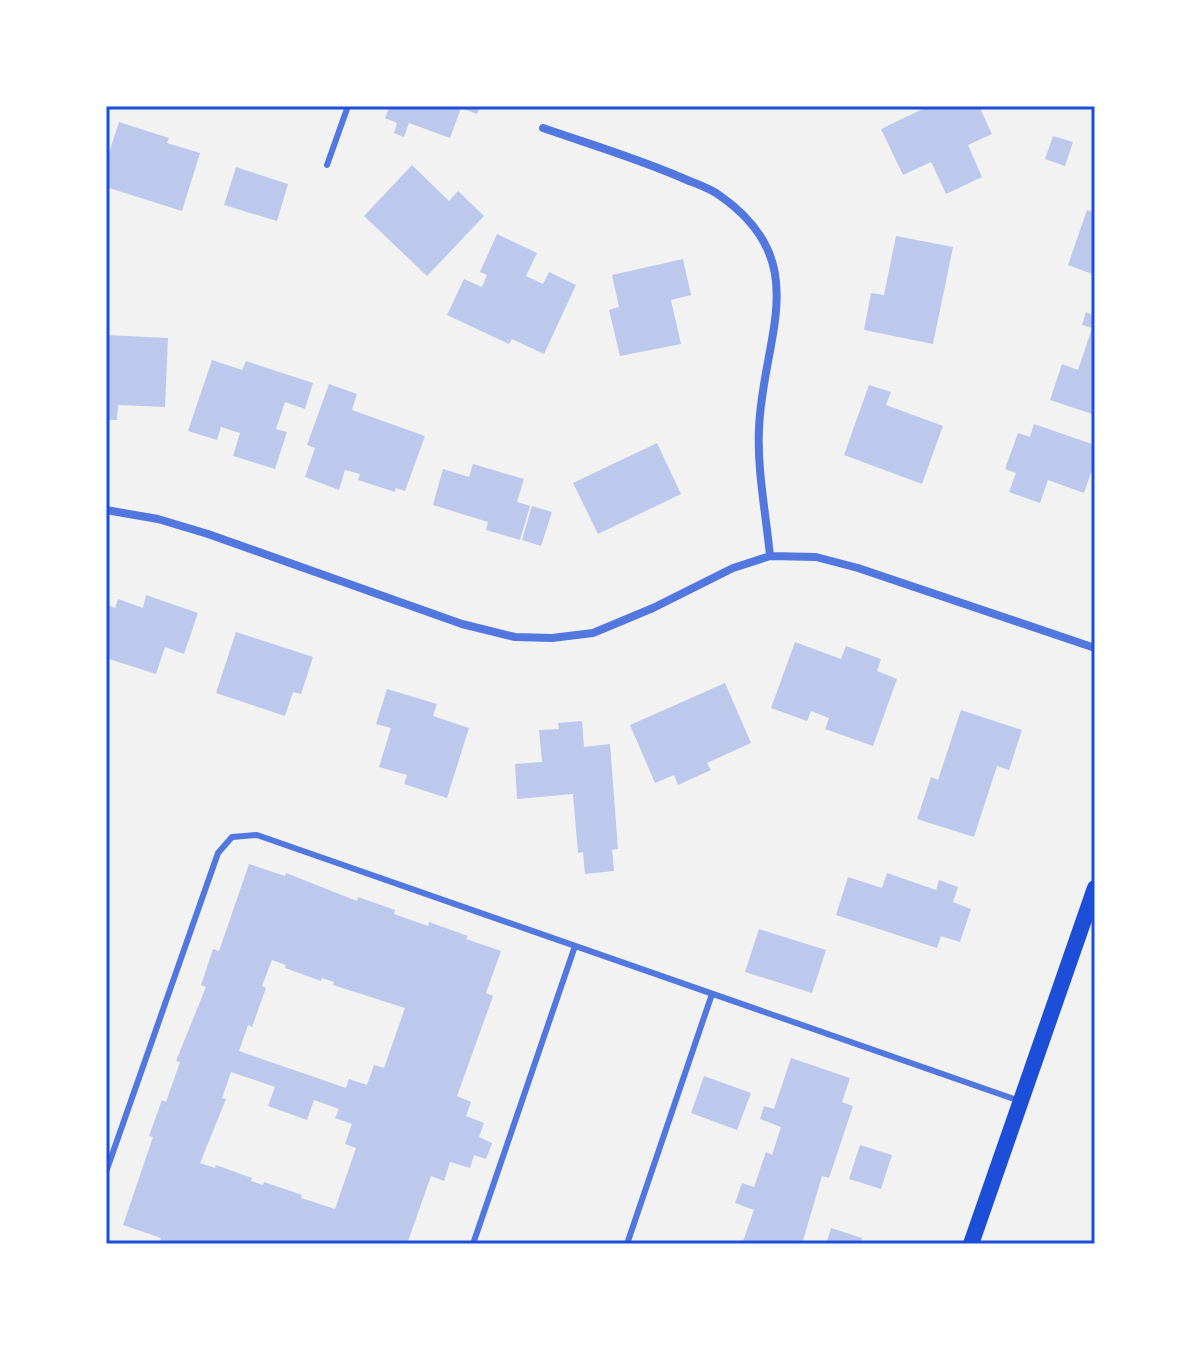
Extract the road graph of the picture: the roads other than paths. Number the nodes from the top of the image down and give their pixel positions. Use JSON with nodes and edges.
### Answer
{"nodes":[{"id":1,"x":348,"y":106,"type":"edge"},
{"id":2,"x":543,"y":128,"type":"dead end"},
{"id":3,"x":327,"y":165,"type":"dead end"},
{"id":4,"x":106,"y":510,"type":"edge"},
{"id":5,"x":770,"y":556,"type":"junction"},
{"id":6,"x":1095,"y":648,"type":"edge"},
{"id":7,"x":1095,"y":888,"type":"edge"},
{"id":8,"x":575,"y":946,"type":"junction"},
{"id":9,"x":712,"y":994,"type":"junction"},
{"id":10,"x":1021,"y":1101,"type":"junction"},
{"id":11,"x":106,"y":1172,"type":"edge"},
{"id":12,"x":473,"y":1244,"type":"edge"},
{"id":13,"x":627,"y":1244,"type":"edge"},
{"id":14,"x":971,"y":1244,"type":"edge"}],
"edges":[{"from":1,"to":3,"type":"lane"},
{"from":2,"to":5,"type":"street"},
{"from":4,"to":5,"type":"street"},
{"from":5,"to":6,"type":"street"},
{"from":7,"to":10,"type":"main road"},
{"from":8,"to":9,"type":"lane"},
{"from":8,"to":11,"type":"lane"},
{"from":8,"to":12,"type":"lane"},
{"from":9,"to":10,"type":"lane"},
{"from":9,"to":13,"type":"lane"},
{"from":10,"to":14,"type":"main road"}]}
